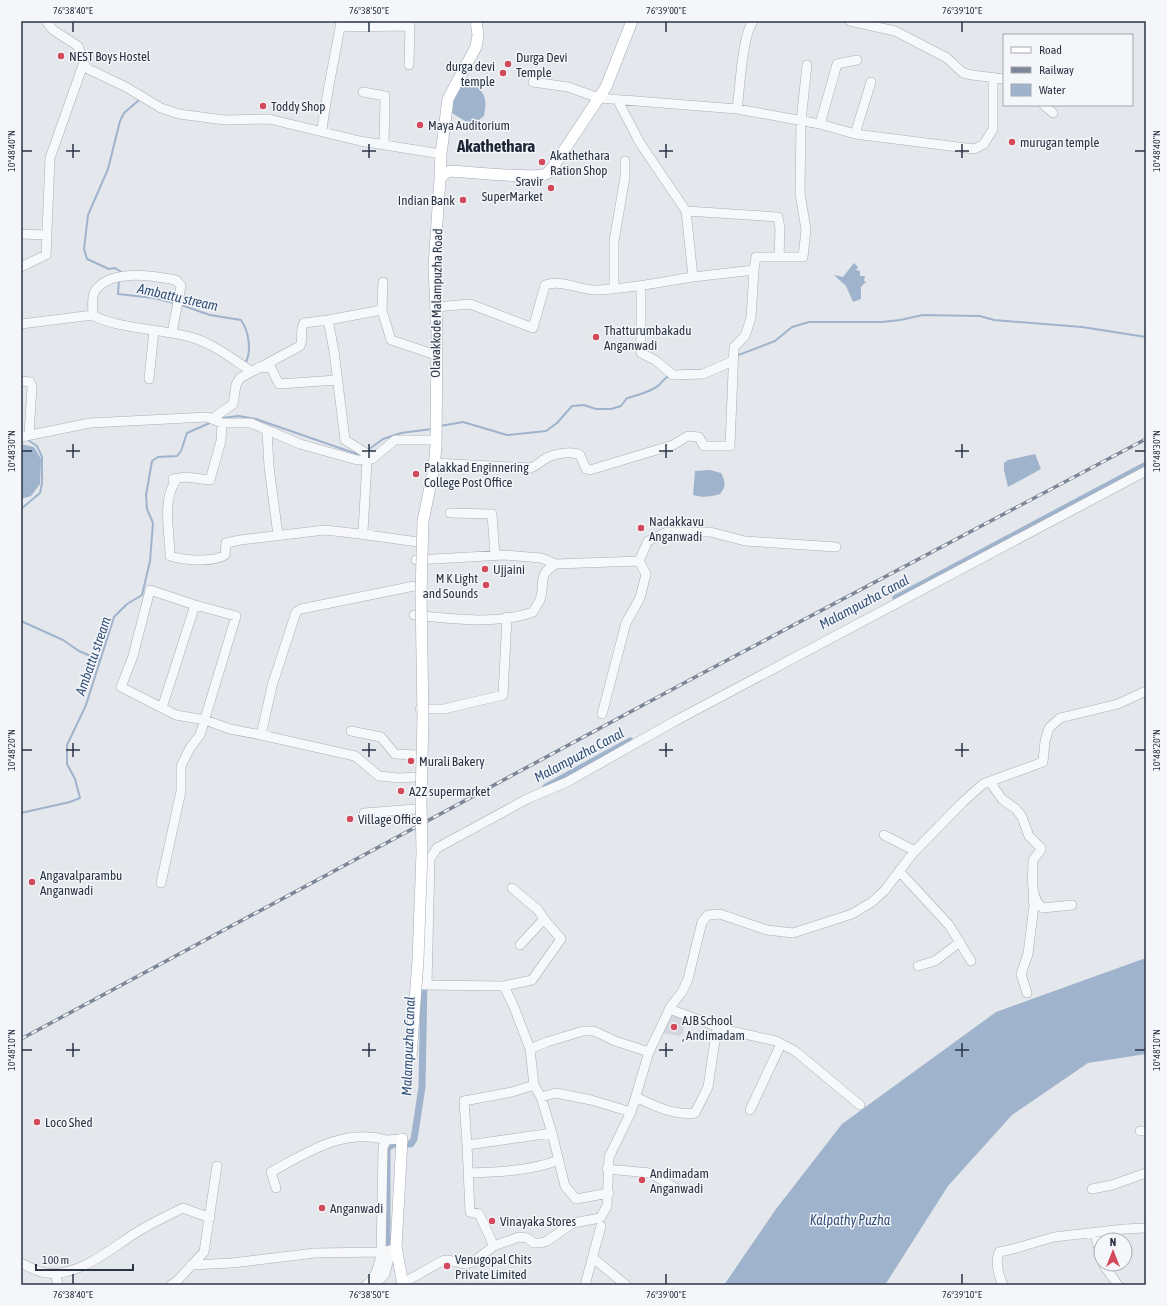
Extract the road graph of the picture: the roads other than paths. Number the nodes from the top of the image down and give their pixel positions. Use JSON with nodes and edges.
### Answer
{"nodes":[{"id":1,"x":46,"y":21,"type":"edge"},
{"id":2,"x":476,"y":21,"type":"edge"},
{"id":3,"x":632,"y":21,"type":"edge"},
{"id":4,"x":754,"y":21,"type":"edge"},
{"id":5,"x":850,"y":21,"type":"edge"},
{"id":6,"x":340,"y":24,"type":"edge"},
{"id":7,"x":857,"y":60,"type":"dead end"},
{"id":8,"x":84,"y":62,"type":"junction"},
{"id":9,"x":806,"y":64,"type":"dead end"},
{"id":10,"x":409,"y":65,"type":"dead end"},
{"id":11,"x":993,"y":77,"type":"junction"},
{"id":12,"x":1003,"y":79,"type":"edge"},
{"id":13,"x":534,"y":82,"type":"dead end"},
{"id":14,"x":871,"y":82,"type":"dead end"},
{"id":15,"x":363,"y":92,"type":"dead end"},
{"id":16,"x":599,"y":98,"type":"junction"},
{"id":17,"x":617,"y":99,"type":"junction"},
{"id":18,"x":1045,"y":106,"type":"edge"},
{"id":19,"x":737,"y":110,"type":"junction"},
{"id":20,"x":1053,"y":113,"type":"dead end"},
{"id":21,"x":801,"y":121,"type":"junction"},
{"id":22,"x":820,"y":124,"type":"junction"},
{"id":23,"x":322,"y":131,"type":"junction"},
{"id":24,"x":855,"y":134,"type":"junction"},
{"id":25,"x":384,"y":145,"type":"junction"},
{"id":26,"x":441,"y":154,"type":"junction"},
{"id":27,"x":625,"y":161,"type":"dead end"},
{"id":28,"x":440,"y":179,"type":"junction"},
{"id":29,"x":686,"y":211,"type":"junction"},
{"id":30,"x":21,"y":234,"type":"edge"},
{"id":31,"x":47,"y":235,"type":"junction"},
{"id":32,"x":779,"y":257,"type":"junction"},
{"id":33,"x":21,"y":267,"type":"edge"},
{"id":34,"x":754,"y":270,"type":"junction"},
{"id":35,"x":693,"y":277,"type":"junction"},
{"id":36,"x":383,"y":282,"type":"dead end"},
{"id":37,"x":641,"y":286,"type":"junction"},
{"id":38,"x":614,"y":288,"type":"junction"},
{"id":39,"x":436,"y":307,"type":"junction"},
{"id":40,"x":382,"y":310,"type":"junction"},
{"id":41,"x":93,"y":315,"type":"junction"},
{"id":42,"x":328,"y":320,"type":"junction"},
{"id":43,"x":21,"y":324,"type":"edge"},
{"id":44,"x":154,"y":330,"type":"junction"},
{"id":45,"x":172,"y":333,"type":"junction"},
{"id":46,"x":436,"y":355,"type":"junction"},
{"id":47,"x":734,"y":361,"type":"junction"},
{"id":48,"x":259,"y":366,"type":"junction"},
{"id":49,"x":247,"y":368,"type":"junction"},
{"id":50,"x":149,"y":379,"type":"dead end"},
{"id":51,"x":337,"y":380,"type":"junction"},
{"id":52,"x":21,"y":381,"type":"edge"},
{"id":53,"x":217,"y":421,"type":"junction"},
{"id":54,"x":267,"y":430,"type":"junction"},
{"id":55,"x":436,"y":432,"type":"junction"},
{"id":56,"x":25,"y":435,"type":"edge"},
{"id":57,"x":369,"y":458,"type":"junction"},
{"id":58,"x":434,"y":462,"type":"junction"},
{"id":59,"x":1146,"y":471,"type":"edge"},
{"id":60,"x":450,"y":512,"type":"dead end"},
{"id":61,"x":360,"y":534,"type":"junction"},
{"id":62,"x":278,"y":535,"type":"junction"},
{"id":63,"x":418,"y":542,"type":"dead end"},
{"id":64,"x":836,"y":547,"type":"dead end"},
{"id":65,"x":495,"y":555,"type":"junction"},
{"id":66,"x":416,"y":560,"type":"dead end"},
{"id":67,"x":639,"y":562,"type":"junction"},
{"id":68,"x":556,"y":564,"type":"junction"},
{"id":69,"x":414,"y":586,"type":"dead end"},
{"id":70,"x":195,"y":605,"type":"junction"},
{"id":71,"x":414,"y":615,"type":"dead end"},
{"id":72,"x":507,"y":618,"type":"junction"},
{"id":73,"x":1146,"y":691,"type":"edge"},
{"id":74,"x":162,"y":708,"type":"junction"},
{"id":75,"x":420,"y":709,"type":"dead end"},
{"id":76,"x":602,"y":714,"type":"dead end"},
{"id":77,"x":205,"y":720,"type":"junction"},
{"id":78,"x":351,"y":731,"type":"dead end"},
{"id":79,"x":261,"y":735,"type":"junction"},
{"id":80,"x":418,"y":754,"type":"dead end"},
{"id":81,"x":416,"y":777,"type":"dead end"},
{"id":82,"x":990,"y":782,"type":"junction"},
{"id":83,"x":415,"y":808,"type":"dead end"},
{"id":84,"x":364,"y":813,"type":"dead end"},
{"id":85,"x":884,"y":835,"type":"dead end"},
{"id":86,"x":915,"y":851,"type":"junction"},
{"id":87,"x":899,"y":871,"type":"junction"},
{"id":88,"x":429,"y":872,"type":"junction"},
{"id":89,"x":415,"y":874,"type":"dead end"},
{"id":90,"x":161,"y":883,"type":"dead end"},
{"id":91,"x":512,"y":888,"type":"dead end"},
{"id":92,"x":1033,"y":893,"type":"junction"},
{"id":93,"x":1072,"y":905,"type":"dead end"},
{"id":94,"x":544,"y":919,"type":"junction"},
{"id":95,"x":960,"y":942,"type":"junction"},
{"id":96,"x":520,"y":945,"type":"dead end"},
{"id":97,"x":971,"y":961,"type":"dead end"},
{"id":98,"x":918,"y":966,"type":"dead end"},
{"id":99,"x":504,"y":986,"type":"junction"},
{"id":100,"x":1027,"y":993,"type":"dead end"},
{"id":101,"x":669,"y":1009,"type":"junction"},
{"id":102,"x":716,"y":1027,"type":"junction"},
{"id":103,"x":781,"y":1044,"type":"junction"},
{"id":104,"x":530,"y":1049,"type":"junction"},
{"id":105,"x":649,"y":1052,"type":"junction"},
{"id":106,"x":411,"y":1056,"type":"dead end"},
{"id":107,"x":534,"y":1085,"type":"junction"},
{"id":108,"x":541,"y":1097,"type":"junction"},
{"id":109,"x":636,"y":1097,"type":"junction"},
{"id":110,"x":860,"y":1105,"type":"dead end"},
{"id":111,"x":750,"y":1110,"type":"dead end"},
{"id":112,"x":631,"y":1112,"type":"junction"},
{"id":113,"x":552,"y":1133,"type":"junction"},
{"id":114,"x":387,"y":1140,"type":"junction"},
{"id":115,"x":402,"y":1143,"type":"joint"},
{"id":116,"x":467,"y":1144,"type":"junction"},
{"id":117,"x":559,"y":1160,"type":"junction"},
{"id":118,"x":217,"y":1166,"type":"dead end"},
{"id":119,"x":608,"y":1169,"type":"junction"},
{"id":120,"x":469,"y":1173,"type":"junction"},
{"id":121,"x":1146,"y":1173,"type":"edge"},
{"id":122,"x":276,"y":1188,"type":"dead end"},
{"id":123,"x":677,"y":1189,"type":"dead end"},
{"id":124,"x":1092,"y":1189,"type":"dead end"},
{"id":125,"x":608,"y":1193,"type":"junction"},
{"id":126,"x":210,"y":1218,"type":"junction"},
{"id":127,"x":601,"y":1226,"type":"dead end"},
{"id":128,"x":1146,"y":1228,"type":"edge"},
{"id":129,"x":1102,"y":1232,"type":"edge"},
{"id":130,"x":1093,"y":1233,"type":"edge"},
{"id":131,"x":494,"y":1246,"type":"junction"},
{"id":132,"x":394,"y":1249,"type":"junction"},
{"id":133,"x":381,"y":1252,"type":"junction"},
{"id":134,"x":593,"y":1258,"type":"junction"},
{"id":135,"x":21,"y":1263,"type":"edge"},
{"id":136,"x":191,"y":1265,"type":"junction"},
{"id":137,"x":55,"y":1272,"type":"junction"},
{"id":138,"x":1109,"y":1272,"type":"edge"},
{"id":139,"x":403,"y":1284,"type":"edge"},
{"id":140,"x":58,"y":1285,"type":"edge"},
{"id":141,"x":171,"y":1285,"type":"edge"},
{"id":142,"x":366,"y":1285,"type":"edge"},
{"id":143,"x":375,"y":1285,"type":"edge"},
{"id":144,"x":585,"y":1285,"type":"edge"},
{"id":145,"x":626,"y":1285,"type":"edge"},
{"id":146,"x":1003,"y":1285,"type":"edge"},
{"id":147,"x":1118,"y":1285,"type":"edge"}],
"edges":[{"from":1,"to":8,"type":"street"},
{"from":2,"to":26,"type":"main road","name":"Olavakkode Malampuzha Road"},
{"from":3,"to":16,"type":"main road"},
{"from":4,"to":19,"type":"street"},
{"from":5,"to":11,"type":"street"},
{"from":6,"to":10,"type":"street"},
{"from":6,"to":23,"type":"street"},
{"from":7,"to":22,"type":"street"},
{"from":8,"to":23,"type":"street"},
{"from":8,"to":31,"type":"street"},
{"from":9,"to":21,"type":"street"},
{"from":11,"to":12,"type":"street"},
{"from":11,"to":24,"type":"street"},
{"from":13,"to":16,"type":"street"},
{"from":14,"to":24,"type":"street"},
{"from":15,"to":25,"type":"street"},
{"from":16,"to":17,"type":"street"},
{"from":16,"to":28,"type":"main road"},
{"from":17,"to":19,"type":"street"},
{"from":17,"to":29,"type":"street"},
{"from":18,"to":20,"type":"street"},
{"from":19,"to":21,"type":"street"},
{"from":21,"to":22,"type":"street"},
{"from":21,"to":32,"type":"street"},
{"from":22,"to":24,"type":"street"},
{"from":23,"to":25,"type":"street"},
{"from":25,"to":26,"type":"street"},
{"from":26,"to":28,"type":"main road","name":"Olavakkode Malampuzha Road"},
{"from":27,"to":38,"type":"street"},
{"from":28,"to":39,"type":"main road","name":"Olavakkode Malampuzha Road"},
{"from":29,"to":32,"type":"street"},
{"from":29,"to":35,"type":"street"},
{"from":30,"to":31,"type":"street"},
{"from":31,"to":33,"type":"street"},
{"from":32,"to":34,"type":"street"},
{"from":34,"to":35,"type":"street"},
{"from":34,"to":47,"type":"street"},
{"from":35,"to":37,"type":"street"},
{"from":36,"to":40,"type":"street"},
{"from":37,"to":38,"type":"street"},
{"from":37,"to":47,"type":"street"},
{"from":38,"to":39,"type":"street"},
{"from":39,"to":46,"type":"main road","name":"Olavakkode Malampuzha Road"},
{"from":40,"to":42,"type":"street"},
{"from":40,"to":46,"type":"street"},
{"from":41,"to":43,"type":"street"},
{"from":41,"to":44,"type":"street"},
{"from":41,"to":45,"type":"street"},
{"from":42,"to":48,"type":"street"},
{"from":42,"to":51,"type":"street"},
{"from":44,"to":45,"type":"street"},
{"from":44,"to":50,"type":"street"},
{"from":45,"to":49,"type":"street"},
{"from":46,"to":55,"type":"main road","name":"Olavakkode Malampuzha Road"},
{"from":47,"to":58,"type":"street"},
{"from":48,"to":49,"type":"street"},
{"from":48,"to":51,"type":"street"},
{"from":49,"to":53,"type":"street"},
{"from":51,"to":57,"type":"street"},
{"from":52,"to":56,"type":"street"},
{"from":53,"to":54,"type":"street"},
{"from":53,"to":56,"type":"street"},
{"from":53,"to":62,"type":"street"},
{"from":54,"to":57,"type":"street"},
{"from":54,"to":62,"type":"street"},
{"from":55,"to":57,"type":"street"},
{"from":55,"to":58,"type":"main road","name":"Olavakkode Malampuzha Road"},
{"from":57,"to":61,"type":"street"},
{"from":58,"to":106,"type":"main road","name":"Olavakkode Malampuzha Road","bridge":true},
{"from":59,"to":88,"type":"street"},
{"from":60,"to":65,"type":"street"},
{"from":61,"to":62,"type":"street"},
{"from":61,"to":63,"type":"street"},
{"from":64,"to":67,"type":"street"},
{"from":65,"to":66,"type":"street"},
{"from":65,"to":68,"type":"street"},
{"from":67,"to":68,"type":"street"},
{"from":67,"to":76,"type":"street"},
{"from":68,"to":72,"type":"street"},
{"from":69,"to":79,"type":"street"},
{"from":70,"to":74,"type":"street"},
{"from":70,"to":74,"type":"street"},
{"from":70,"to":77,"type":"street"},
{"from":71,"to":72,"type":"street"},
{"from":72,"to":75,"type":"street"},
{"from":73,"to":82,"type":"street"},
{"from":74,"to":77,"type":"street"},
{"from":77,"to":79,"type":"street"},
{"from":77,"to":90,"type":"street"},
{"from":78,"to":80,"type":"street"},
{"from":79,"to":81,"type":"street"},
{"from":82,"to":86,"type":"street"},
{"from":82,"to":92,"type":"street"},
{"from":83,"to":84,"type":"street"},
{"from":85,"to":86,"type":"street"},
{"from":86,"to":87,"type":"street"},
{"from":87,"to":95,"type":"street"},
{"from":87,"to":101,"type":"street"},
{"from":88,"to":89,"type":"street"},
{"from":88,"to":99,"type":"street"},
{"from":91,"to":94,"type":"street"},
{"from":92,"to":93,"type":"street"},
{"from":92,"to":100,"type":"street"},
{"from":94,"to":96,"type":"street"},
{"from":94,"to":99,"type":"street"},
{"from":95,"to":97,"type":"street"},
{"from":95,"to":98,"type":"street"},
{"from":99,"to":104,"type":"street"},
{"from":101,"to":102,"type":"street"},
{"from":101,"to":105,"type":"street"},
{"from":102,"to":103,"type":"street"},
{"from":102,"to":109,"type":"street"},
{"from":103,"to":110,"type":"street"},
{"from":103,"to":111,"type":"street"},
{"from":104,"to":105,"type":"street"},
{"from":104,"to":107,"type":"street"},
{"from":105,"to":109,"type":"street"},
{"from":107,"to":108,"type":"street"},
{"from":107,"to":116,"type":"street"},
{"from":108,"to":112,"type":"street"},
{"from":108,"to":113,"type":"street"},
{"from":109,"to":112,"type":"street"},
{"from":112,"to":119,"type":"street"},
{"from":113,"to":116,"type":"street"},
{"from":113,"to":117,"type":"street"},
{"from":114,"to":115,"type":"street"},
{"from":114,"to":122,"type":"street"},
{"from":114,"to":133,"type":"street"},
{"from":115,"to":132,"type":"main road"},
{"from":116,"to":120,"type":"street"},
{"from":117,"to":120,"type":"street"},
{"from":117,"to":125,"type":"street"},
{"from":118,"to":126,"type":"street"},
{"from":119,"to":123,"type":"street"},
{"from":119,"to":125,"type":"street"},
{"from":120,"to":131,"type":"street"},
{"from":121,"to":124,"type":"street"},
{"from":125,"to":131,"type":"street"},
{"from":126,"to":136,"type":"street"},
{"from":126,"to":137,"type":"street"},
{"from":127,"to":134,"type":"street"},
{"from":128,"to":129,"type":"street"},
{"from":130,"to":146,"type":"street"},
{"from":131,"to":139,"type":"street"},
{"from":132,"to":133,"type":"street"},
{"from":132,"to":139,"type":"main road"},
{"from":132,"to":143,"type":"street"},
{"from":133,"to":136,"type":"street"},
{"from":133,"to":142,"type":"street"},
{"from":134,"to":144,"type":"street"},
{"from":134,"to":145,"type":"street"},
{"from":135,"to":137,"type":"street"},
{"from":136,"to":141,"type":"street"},
{"from":137,"to":140,"type":"street"},
{"from":138,"to":147,"type":"street"}]}
